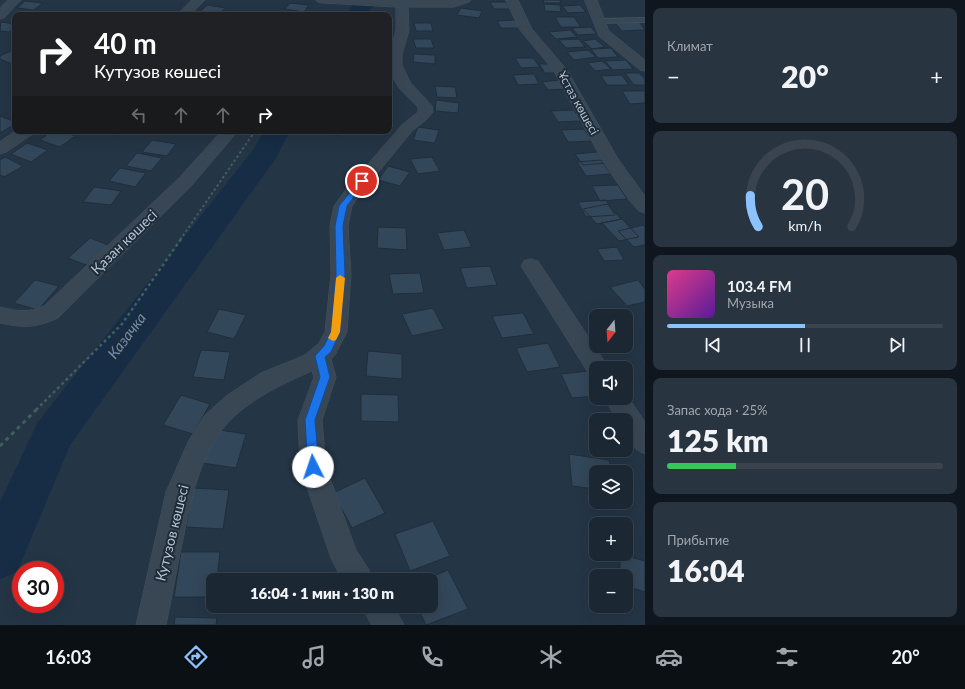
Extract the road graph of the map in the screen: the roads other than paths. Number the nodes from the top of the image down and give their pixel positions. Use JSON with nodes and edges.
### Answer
{"nodes":[{"id":1,"x":15,"y":0,"type":"edge"},
{"id":2,"x":199,"y":0,"type":"edge"},
{"id":3,"x":465,"y":0,"type":"edge"},
{"id":4,"x":512,"y":0,"type":"edge"},
{"id":5,"x":591,"y":0,"type":"edge"},
{"id":6,"x":328,"y":2,"type":"edge"},
{"id":7,"x":402,"y":3,"type":"junction"},
{"id":8,"x":186,"y":12,"type":"edge"},
{"id":9,"x":0,"y":15,"type":"edge"},
{"id":10,"x":645,"y":20,"type":"edge"},
{"id":11,"x":598,"y":22,"type":"junction"},
{"id":12,"x":645,"y":67,"type":"edge"},
{"id":13,"x":22,"y":134,"type":"edge"},
{"id":14,"x":227,"y":134,"type":"edge"},
{"id":15,"x":0,"y":149,"type":"edge"},
{"id":16,"x":645,"y":207,"type":"edge"},
{"id":17,"x":531,"y":266,"type":"dead end"},
{"id":18,"x":0,"y":314,"type":"edge"},
{"id":19,"x":320,"y":356,"type":"junction"},
{"id":20,"x":592,"y":361,"type":"edge"},
{"id":21,"x":621,"y":405,"type":"edge"},
{"id":22,"x":645,"y":443,"type":"edge"},
{"id":23,"x":355,"y":573,"type":"edge"},
{"id":24,"x":381,"y":613,"type":"edge"},
{"id":25,"x":151,"y":625,"type":"edge"},
{"id":26,"x":389,"y":625,"type":"edge"}],
"edges":[{"from":1,"to":9,"type":"street"},
{"from":2,"to":8,"type":"street"},
{"from":3,"to":7,"type":"street"},
{"from":4,"to":16,"type":"street","name":"Ұстаз көшесі"},
{"from":5,"to":11,"type":"street"},
{"from":6,"to":7,"type":"street"},
{"from":7,"to":19,"type":"street","name":"Кутузов көшесі"},
{"from":10,"to":11,"type":"lane"},
{"from":11,"to":12,"type":"street"},
{"from":13,"to":15,"type":"street"},
{"from":14,"to":18,"type":"street","name":"Қазан көшесі"},
{"from":17,"to":20,"type":"street"},
{"from":19,"to":23,"type":"street"},
{"from":19,"to":25,"type":"street","name":"Кутузов көшесі"},
{"from":21,"to":22,"type":"street"},
{"from":24,"to":26,"type":"street"}]}
